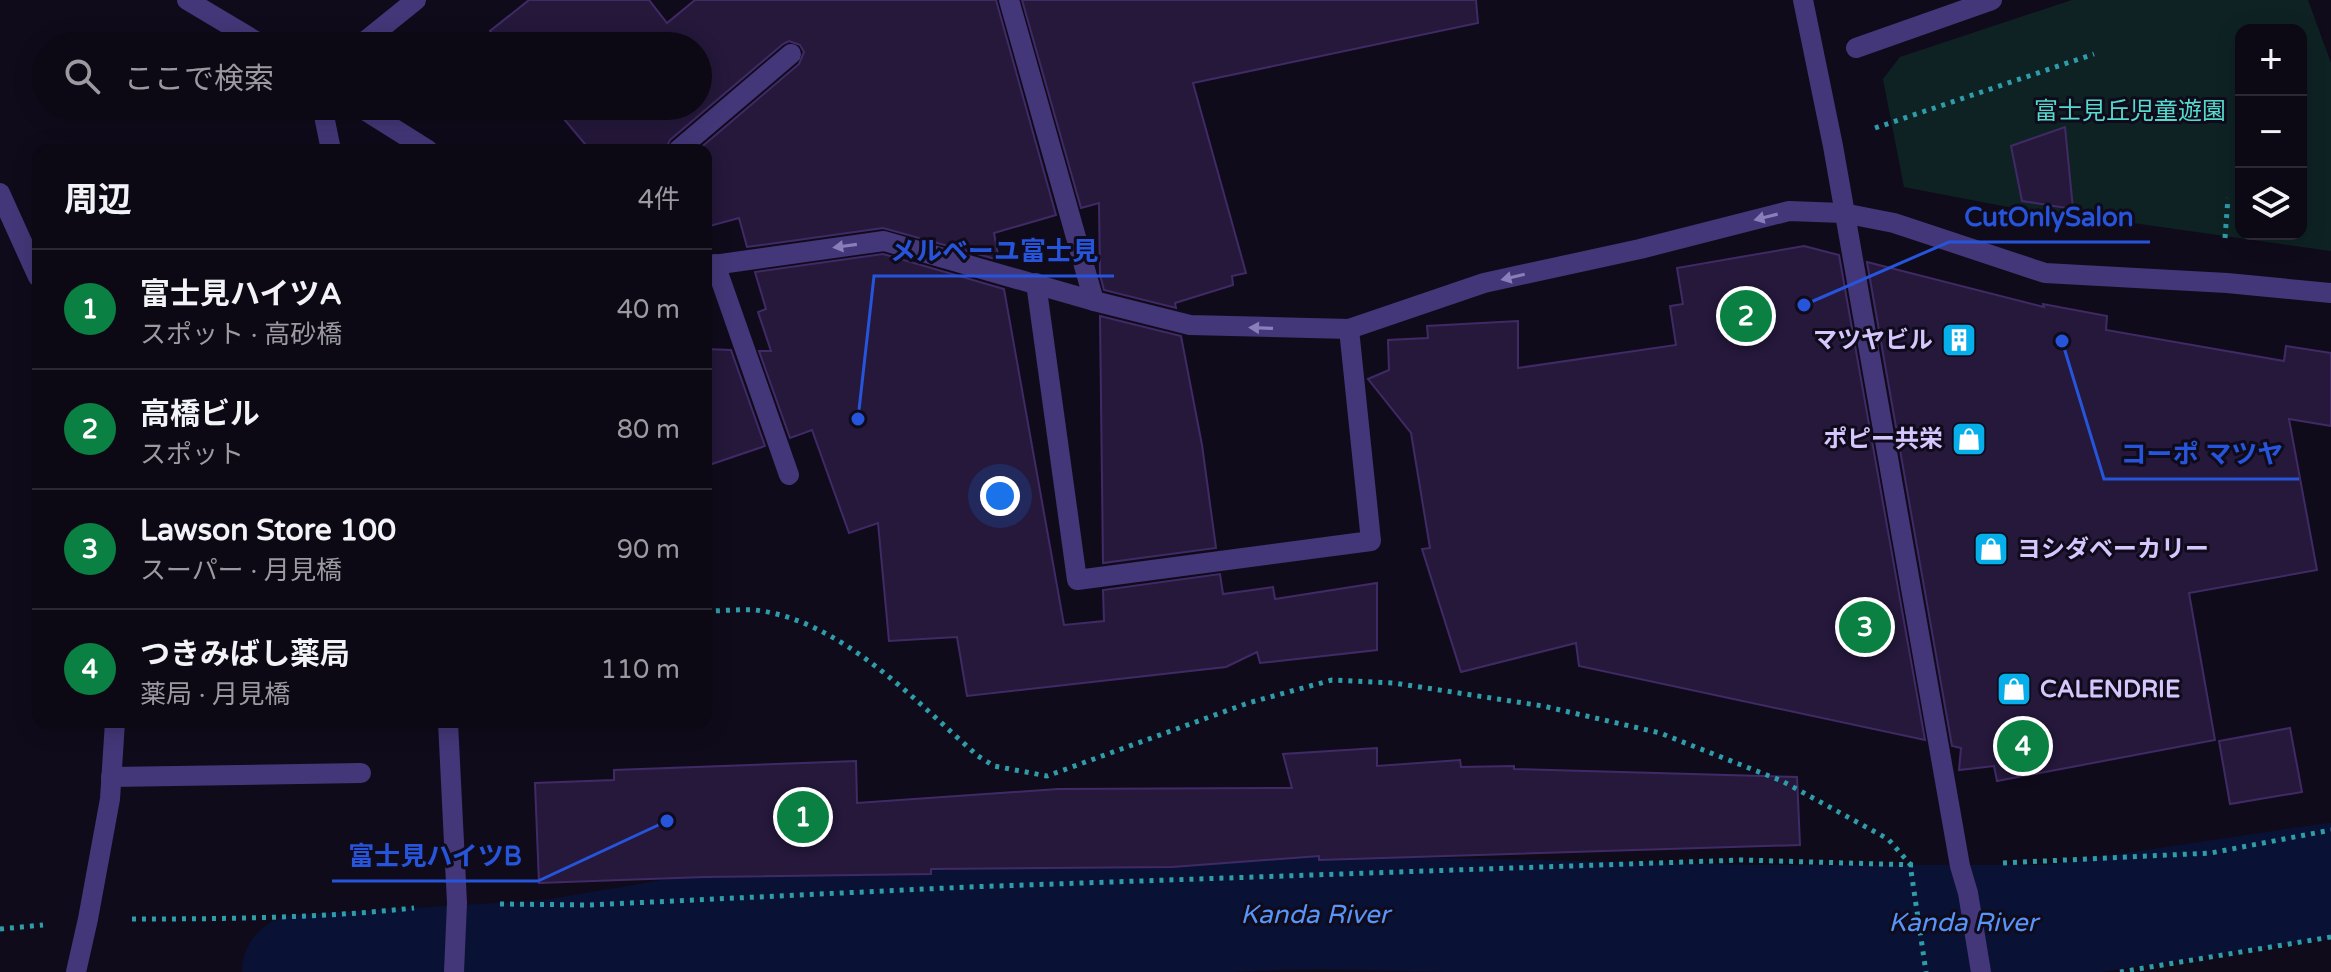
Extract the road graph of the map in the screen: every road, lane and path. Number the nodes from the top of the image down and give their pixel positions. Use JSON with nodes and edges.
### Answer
{"nodes":[{"id":1,"x":187,"y":0,"type":"edge"},
{"id":2,"x":416,"y":0,"type":"edge"},
{"id":3,"x":1009,"y":0,"type":"edge"},
{"id":4,"x":1803,"y":0,"type":"edge"},
{"id":5,"x":1992,"y":0,"type":"edge"},
{"id":6,"x":241,"y":32,"type":"edge"},
{"id":7,"x":376,"y":32,"type":"edge"},
{"id":8,"x":1856,"y":48,"type":"dead end"},
{"id":9,"x":791,"y":54,"type":"dead end"},
{"id":10,"x":2094,"y":54,"type":"dead end"},
{"id":11,"x":325,"y":120,"type":"edge"},
{"id":12,"x":380,"y":120,"type":"edge"},
{"id":13,"x":1832,"y":143,"type":"junction"},
{"id":14,"x":330,"y":144,"type":"edge"},
{"id":15,"x":418,"y":144,"type":"edge"},
{"id":16,"x":685,"y":144,"type":"edge"},
{"id":17,"x":0,"y":193,"type":"edge"},
{"id":18,"x":1843,"y":213,"type":"junction"},
{"id":19,"x":32,"y":264,"type":"edge"},
{"id":20,"x":712,"y":265,"type":"edge"},
{"id":21,"x":712,"y":270,"type":"edge"},
{"id":22,"x":1036,"y":283,"type":"junction"},
{"id":23,"x":2331,"y":293,"type":"edge"},
{"id":24,"x":1094,"y":301,"type":"junction"},
{"id":25,"x":1349,"y":329,"type":"junction"},
{"id":26,"x":789,"y":475,"type":"dead end"},
{"id":27,"x":712,"y":611,"type":"edge"},
{"id":28,"x":115,"y":728,"type":"edge"},
{"id":29,"x":448,"y":728,"type":"edge"},
{"id":30,"x":361,"y":773,"type":"dead end"},
{"id":31,"x":111,"y":777,"type":"junction"},
{"id":32,"x":2331,"y":830,"type":"edge"},
{"id":33,"x":1910,"y":864,"type":"junction"},
{"id":34,"x":1960,"y":866,"type":"junction"},
{"id":35,"x":456,"y":914,"type":"junction"},
{"id":36,"x":88,"y":919,"type":"junction"},
{"id":37,"x":0,"y":929,"type":"edge"},
{"id":38,"x":2331,"y":937,"type":"edge"},
{"id":39,"x":1926,"y":968,"type":"edge"},
{"id":40,"x":76,"y":972,"type":"edge"},
{"id":41,"x":454,"y":972,"type":"edge"},
{"id":42,"x":1981,"y":972,"type":"edge"},
{"id":43,"x":2120,"y":972,"type":"edge"}],
"edges":[{"from":1,"to":6,"type":"street"},
{"from":2,"to":7,"type":"street"},
{"from":3,"to":24,"type":"street"},
{"from":4,"to":13,"type":"street"},
{"from":5,"to":8,"type":"street"},
{"from":9,"to":16,"type":"street"},
{"from":10,"to":13,"type":"path"},
{"from":11,"to":14,"type":"street"},
{"from":12,"to":15,"type":"street"},
{"from":13,"to":18,"type":"street"},
{"from":17,"to":19,"type":"street"},
{"from":18,"to":23,"type":"street"},
{"from":18,"to":25,"type":"street","one_way":true},
{"from":18,"to":34,"type":"street"},
{"from":22,"to":20,"type":"street","one_way":true},
{"from":21,"to":26,"type":"street"},
{"from":22,"to":24,"type":"street"},
{"from":22,"to":25,"type":"street"},
{"from":25,"to":24,"type":"street","one_way":true},
{"from":27,"to":33,"type":"path"},
{"from":28,"to":31,"type":"street"},
{"from":29,"to":35,"type":"street"},
{"from":30,"to":31,"type":"street"},
{"from":31,"to":36,"type":"street"},
{"from":32,"to":34,"type":"path"},
{"from":33,"to":34,"type":"path"},
{"from":33,"to":35,"type":"path"},
{"from":33,"to":39,"type":"path"},
{"from":34,"to":42,"type":"street"},
{"from":35,"to":36,"type":"path"},
{"from":35,"to":41,"type":"street"},
{"from":36,"to":37,"type":"path"},
{"from":36,"to":40,"type":"street"},
{"from":38,"to":43,"type":"path"}]}
